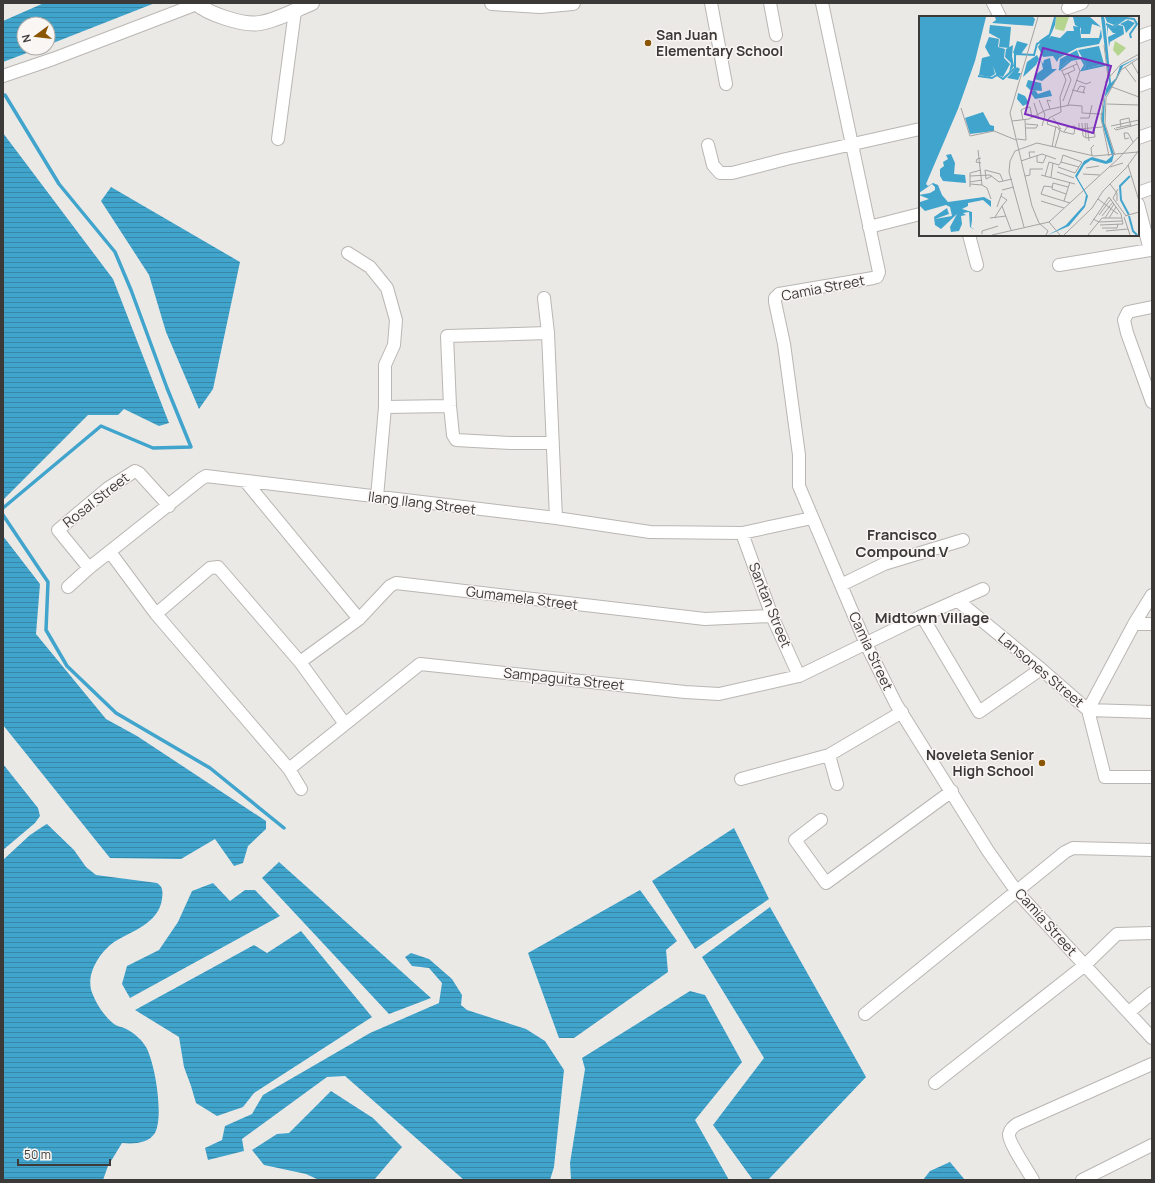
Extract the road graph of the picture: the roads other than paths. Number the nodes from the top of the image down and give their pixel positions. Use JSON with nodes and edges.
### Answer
{"nodes":[{"id":1,"x":312,"y":3,"type":"edge"},
{"id":2,"x":492,"y":3,"type":"edge"},
{"id":3,"x":573,"y":3,"type":"edge"},
{"id":4,"x":711,"y":3,"type":"edge"},
{"id":5,"x":770,"y":3,"type":"edge"},
{"id":6,"x":822,"y":3,"type":"edge"},
{"id":7,"x":993,"y":3,"type":"edge"},
{"id":8,"x":1082,"y":3,"type":"edge"},
{"id":9,"x":197,"y":4,"type":"edge"},
{"id":10,"x":1068,"y":9,"type":"edge"},
{"id":11,"x":295,"y":11,"type":"junction"},
{"id":12,"x":999,"y":16,"type":"edge"},
{"id":13,"x":1152,"y":32,"type":"edge"},
{"id":14,"x":776,"y":35,"type":"dead end"},
{"id":15,"x":1139,"y":37,"type":"edge"},
{"id":16,"x":3,"y":76,"type":"edge"},
{"id":17,"x":1152,"y":81,"type":"edge"},
{"id":18,"x":726,"y":84,"type":"dead end"},
{"id":19,"x":1139,"y":86,"type":"edge"},
{"id":20,"x":919,"y":130,"type":"edge"},
{"id":21,"x":1152,"y":133,"type":"edge"},
{"id":22,"x":1139,"y":138,"type":"edge"},
{"id":23,"x":278,"y":139,"type":"dead end"},
{"id":24,"x":708,"y":145,"type":"dead end"},
{"id":25,"x":852,"y":145,"type":"junction"},
{"id":26,"x":1152,"y":188,"type":"edge"},
{"id":27,"x":1139,"y":193,"type":"edge"},
{"id":28,"x":1139,"y":208,"type":"edge"},
{"id":29,"x":919,"y":214,"type":"edge"},
{"id":30,"x":869,"y":227,"type":"junction"},
{"id":31,"x":969,"y":236,"type":"edge"},
{"id":32,"x":348,"y":253,"type":"dead end"},
{"id":33,"x":1059,"y":264,"type":"dead end"},
{"id":34,"x":977,"y":265,"type":"dead end"},
{"id":35,"x":544,"y":298,"type":"dead end"},
{"id":36,"x":1152,"y":307,"type":"edge"},
{"id":37,"x":548,"y":332,"type":"junction"},
{"id":38,"x":1152,"y":402,"type":"edge"},
{"id":39,"x":385,"y":406,"type":"junction"},
{"id":40,"x":450,"y":406,"type":"junction"},
{"id":41,"x":553,"y":443,"type":"junction"},
{"id":42,"x":246,"y":482,"type":"junction"},
{"id":43,"x":377,"y":497,"type":"junction"},
{"id":44,"x":169,"y":506,"type":"junction"},
{"id":45,"x":556,"y":518,"type":"junction"},
{"id":46,"x":812,"y":518,"type":"junction"},
{"id":47,"x":742,"y":533,"type":"junction"},
{"id":48,"x":963,"y":540,"type":"dead end"},
{"id":49,"x":110,"y":552,"type":"junction"},
{"id":50,"x":89,"y":568,"type":"junction"},
{"id":51,"x":841,"y":585,"type":"junction"},
{"id":52,"x":68,"y":587,"type":"dead end"},
{"id":53,"x":983,"y":588,"type":"dead end"},
{"id":54,"x":1152,"y":595,"type":"edge"},
{"id":55,"x":957,"y":600,"type":"junction"},
{"id":56,"x":156,"y":614,"type":"junction"},
{"id":57,"x":772,"y":616,"type":"junction"},
{"id":58,"x":922,"y":616,"type":"junction"},
{"id":59,"x":358,"y":619,"type":"junction"},
{"id":60,"x":1134,"y":624,"type":"junction"},
{"id":61,"x":1152,"y":624,"type":"edge"},
{"id":62,"x":866,"y":644,"type":"junction"},
{"id":63,"x":300,"y":662,"type":"junction"},
{"id":64,"x":1040,"y":669,"type":"junction"},
{"id":65,"x":799,"y":676,"type":"junction"},
{"id":66,"x":1088,"y":710,"type":"junction"},
{"id":67,"x":902,"y":712,"type":"junction"},
{"id":68,"x":1152,"y":712,"type":"edge"},
{"id":69,"x":345,"y":724,"type":"junction"},
{"id":70,"x":829,"y":755,"type":"junction"},
{"id":71,"x":289,"y":769,"type":"junction"},
{"id":72,"x":1152,"y":777,"type":"edge"},
{"id":73,"x":741,"y":779,"type":"dead end"},
{"id":74,"x":837,"y":784,"type":"dead end"},
{"id":75,"x":301,"y":789,"type":"dead end"},
{"id":76,"x":952,"y":791,"type":"junction"},
{"id":77,"x":821,"y":820,"type":"dead end"},
{"id":78,"x":1152,"y":850,"type":"edge"},
{"id":79,"x":1017,"y":892,"type":"junction"},
{"id":80,"x":1152,"y":933,"type":"edge"},
{"id":81,"x":1085,"y":965,"type":"junction"},
{"id":82,"x":1152,"y":993,"type":"edge"},
{"id":83,"x":1129,"y":1012,"type":"junction"},
{"id":84,"x":865,"y":1014,"type":"dead end"},
{"id":85,"x":1152,"y":1038,"type":"edge"},
{"id":86,"x":1152,"y":1064,"type":"edge"},
{"id":87,"x":935,"y":1083,"type":"dead end"},
{"id":88,"x":1152,"y":1145,"type":"edge"},
{"id":89,"x":1033,"y":1180,"type":"edge"},
{"id":90,"x":1082,"y":1180,"type":"edge"}],
"edges":[{"from":1,"to":11,"type":"street"},
{"from":2,"to":3,"type":"street"},
{"from":4,"to":18,"type":"street"},
{"from":5,"to":14,"type":"street"},
{"from":6,"to":25,"type":"street"},
{"from":7,"to":12,"type":"street"},
{"from":8,"to":10,"type":"street"},
{"from":9,"to":11,"type":"street"},
{"from":9,"to":16,"type":"street"},
{"from":11,"to":23,"type":"street"},
{"from":13,"to":15,"type":"street"},
{"from":17,"to":19,"type":"street"},
{"from":20,"to":25,"type":"street"},
{"from":21,"to":22,"type":"street"},
{"from":24,"to":25,"type":"street"},
{"from":25,"to":30,"type":"street"},
{"from":26,"to":27,"type":"street"},
{"from":28,"to":33,"type":"street"},
{"from":29,"to":30,"type":"street"},
{"from":30,"to":46,"type":"street","name":"Camia Street"},
{"from":31,"to":34,"type":"street"},
{"from":32,"to":39,"type":"street"},
{"from":35,"to":37,"type":"street"},
{"from":36,"to":38,"type":"street"},
{"from":37,"to":40,"type":"street"},
{"from":37,"to":41,"type":"street"},
{"from":39,"to":40,"type":"street"},
{"from":39,"to":43,"type":"street"},
{"from":40,"to":41,"type":"street"},
{"from":41,"to":45,"type":"street"},
{"from":42,"to":43,"type":"street","name":"Ilang Ilang Street"},
{"from":42,"to":44,"type":"street","name":"Ilang Ilang Street"},
{"from":42,"to":59,"type":"street"},
{"from":43,"to":45,"type":"street","name":"Ilang Ilang Street"},
{"from":44,"to":49,"type":"street","name":"Ilang Ilang Street"},
{"from":44,"to":50,"type":"street","name":"Rosal Street"},
{"from":45,"to":47,"type":"street","name":"Ilang Ilang Street"},
{"from":46,"to":47,"type":"street","name":"Ilang Ilang Street"},
{"from":46,"to":51,"type":"street","name":"Camia Street"},
{"from":47,"to":57,"type":"street","name":"Santan Street"},
{"from":48,"to":51,"type":"street"},
{"from":49,"to":50,"type":"street","name":"Ilang Ilang Street"},
{"from":49,"to":56,"type":"street"},
{"from":50,"to":52,"type":"street","name":"Ilang Ilang Street"},
{"from":51,"to":62,"type":"street","name":"Camia Street"},
{"from":53,"to":55,"type":"street","name":"Sampaguita Street"},
{"from":54,"to":60,"type":"street"},
{"from":55,"to":58,"type":"street","name":"Sampaguita Street"},
{"from":55,"to":64,"type":"street","name":"Lansones Street"},
{"from":56,"to":63,"type":"street"},
{"from":56,"to":71,"type":"street"},
{"from":57,"to":59,"type":"street","name":"Gumamela Street"},
{"from":57,"to":65,"type":"street","name":"Santan Street"},
{"from":58,"to":62,"type":"street","name":"Sampaguita Street"},
{"from":58,"to":64,"type":"street"},
{"from":59,"to":63,"type":"street","name":"Gumamela Street"},
{"from":60,"to":61,"type":"street"},
{"from":60,"to":66,"type":"street"},
{"from":62,"to":65,"type":"street","name":"Sampaguita Street"},
{"from":62,"to":67,"type":"street","name":"Camia Street"},
{"from":63,"to":69,"type":"street"},
{"from":64,"to":66,"type":"street","name":"Lansones Street"},
{"from":65,"to":69,"type":"street","name":"Sampaguita Street"},
{"from":66,"to":68,"type":"street"},
{"from":66,"to":72,"type":"street"},
{"from":67,"to":70,"type":"street"},
{"from":67,"to":76,"type":"street","name":"Camia Street"},
{"from":69,"to":71,"type":"street","name":"Sampaguita Street"},
{"from":70,"to":73,"type":"street"},
{"from":70,"to":74,"type":"street"},
{"from":71,"to":75,"type":"street"},
{"from":76,"to":77,"type":"street"},
{"from":76,"to":79,"type":"street","name":"Camia Street"},
{"from":78,"to":79,"type":"street"},
{"from":79,"to":81,"type":"street","name":"Camia Street"},
{"from":79,"to":84,"type":"street"},
{"from":80,"to":81,"type":"street"},
{"from":81,"to":83,"type":"street","name":"Camia Street"},
{"from":81,"to":87,"type":"street"},
{"from":82,"to":83,"type":"street"},
{"from":83,"to":85,"type":"street","name":"Camia Street"},
{"from":86,"to":89,"type":"street"},
{"from":88,"to":90,"type":"street"}]}
